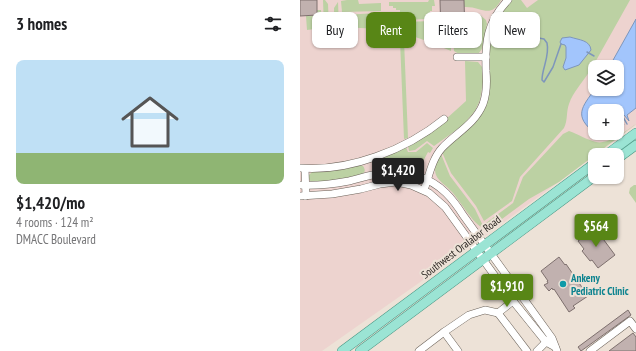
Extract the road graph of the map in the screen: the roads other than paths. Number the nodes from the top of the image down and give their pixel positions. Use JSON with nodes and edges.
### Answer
{"nodes":[{"id":1,"x":508,"y":0,"type":"edge"},
{"id":2,"x":457,"y":57,"type":"dead end"},
{"id":3,"x":486,"y":57,"type":"junction"},
{"id":4,"x":444,"y":119,"type":"dead end"},
{"id":5,"x":636,"y":133,"type":"edge"},
{"id":6,"x":636,"y":145,"type":"edge"},
{"id":7,"x":616,"y":148,"type":"edge"},
{"id":8,"x":624,"y":154,"type":"edge"},
{"id":9,"x":588,"y":168,"type":"edge"},
{"id":10,"x":302,"y":169,"type":"edge"},
{"id":11,"x":427,"y":180,"type":"junction"},
{"id":12,"x":588,"y":181,"type":"edge"},
{"id":13,"x":303,"y":186,"type":"edge"},
{"id":14,"x":424,"y":190,"type":"junction"},
{"id":15,"x":303,"y":196,"type":"edge"},
{"id":16,"x":485,"y":244,"type":"junction"},
{"id":17,"x":477,"y":251,"type":"junction"},
{"id":18,"x":491,"y":253,"type":"junction"},
{"id":19,"x":483,"y":259,"type":"junction"},
{"id":20,"x":514,"y":301,"type":"junction"},
{"id":21,"x":498,"y":313,"type":"junction"},
{"id":22,"x":636,"y":329,"type":"edge"},
{"id":23,"x":444,"y":332,"type":"junction"},
{"id":24,"x":549,"y":340,"type":"junction"},
{"id":25,"x":556,"y":349,"type":"edge"},
{"id":26,"x":342,"y":351,"type":"edge"},
{"id":27,"x":360,"y":351,"type":"edge"},
{"id":28,"x":419,"y":351,"type":"edge"},
{"id":29,"x":458,"y":351,"type":"edge"},
{"id":30,"x":527,"y":351,"type":"edge"},
{"id":31,"x":537,"y":351,"type":"edge"},
{"id":32,"x":590,"y":351,"type":"edge"}],
"edges":[{"from":1,"to":3,"type":"street"},
{"from":2,"to":3,"type":"street"},
{"from":3,"to":11,"type":"street"},
{"from":4,"to":10,"type":"street"},
{"from":5,"to":7,"type":"main road"},
{"from":6,"to":8,"type":"main road"},
{"from":9,"to":16,"type":"main road","name":"Southwest Oralabor Road"},
{"from":10,"to":13,"type":"street"},
{"from":11,"to":13,"type":"street"},
{"from":11,"to":14,"type":"street"},
{"from":11,"to":16,"type":"street"},
{"from":12,"to":18,"type":"main road","name":"Southwest Oralabor Road"},
{"from":13,"to":15,"type":"street"},
{"from":14,"to":15,"type":"street"},
{"from":14,"to":17,"type":"street"},
{"from":16,"to":17,"type":"main road","name":"Southwest Oralabor Road"},
{"from":16,"to":18,"type":"street"},
{"from":17,"to":19,"type":"street"},
{"from":17,"to":26,"type":"main road","name":"Southwest Oralabor Road"},
{"from":18,"to":19,"type":"main road","name":"Southwest Oralabor Road"},
{"from":18,"to":24,"type":"street"},
{"from":19,"to":20,"type":"street"},
{"from":19,"to":27,"type":"main road","name":"Southwest Oralabor Road"},
{"from":20,"to":21,"type":"street"},
{"from":20,"to":24,"type":"street"},
{"from":21,"to":23,"type":"street"},
{"from":21,"to":30,"type":"street"},
{"from":22,"to":32,"type":"street"},
{"from":23,"to":28,"type":"street"},
{"from":23,"to":29,"type":"street"},
{"from":24,"to":25,"type":"street"},
{"from":24,"to":31,"type":"street"}]}
